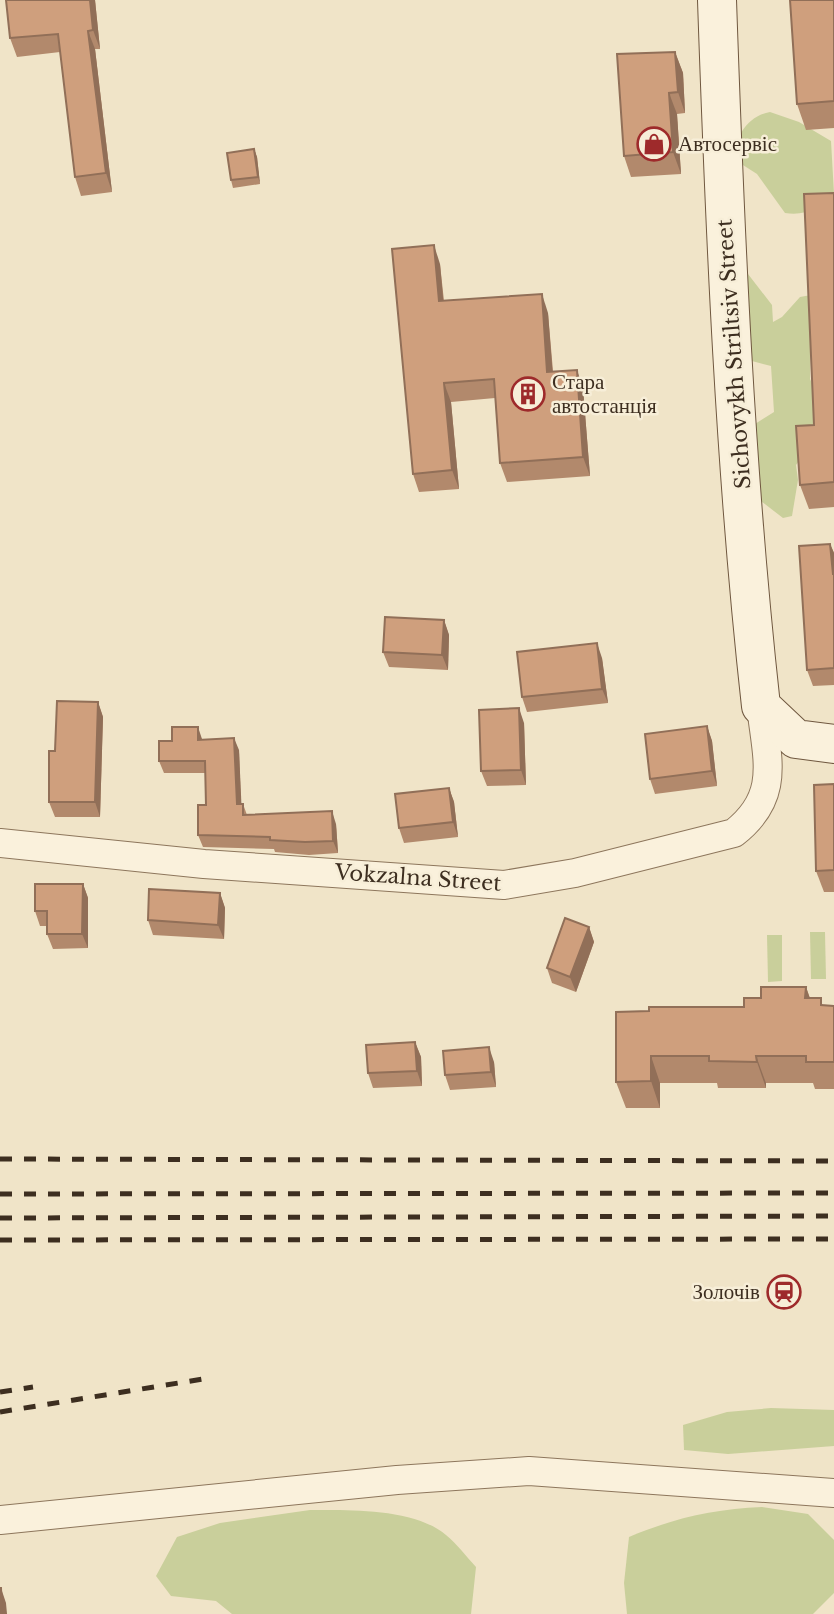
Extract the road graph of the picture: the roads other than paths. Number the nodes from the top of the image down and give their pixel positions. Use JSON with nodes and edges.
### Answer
{"nodes":[{"id":1,"x":717,"y":0,"type":"edge"},
{"id":2,"x":761,"y":706,"type":"junction"},
{"id":3,"x":834,"y":744,"type":"edge"},
{"id":4,"x":0,"y":843,"type":"edge"},
{"id":5,"x":834,"y":1493,"type":"edge"},
{"id":6,"x":0,"y":1520,"type":"edge"}],
"edges":[{"from":1,"to":2,"type":"street","name":"Sichovykh Striltsiv Street"},
{"from":2,"to":3,"type":"street"},
{"from":2,"to":4,"type":"street","name":"Vokzalna Street"},
{"from":5,"to":6,"type":"street"}]}
